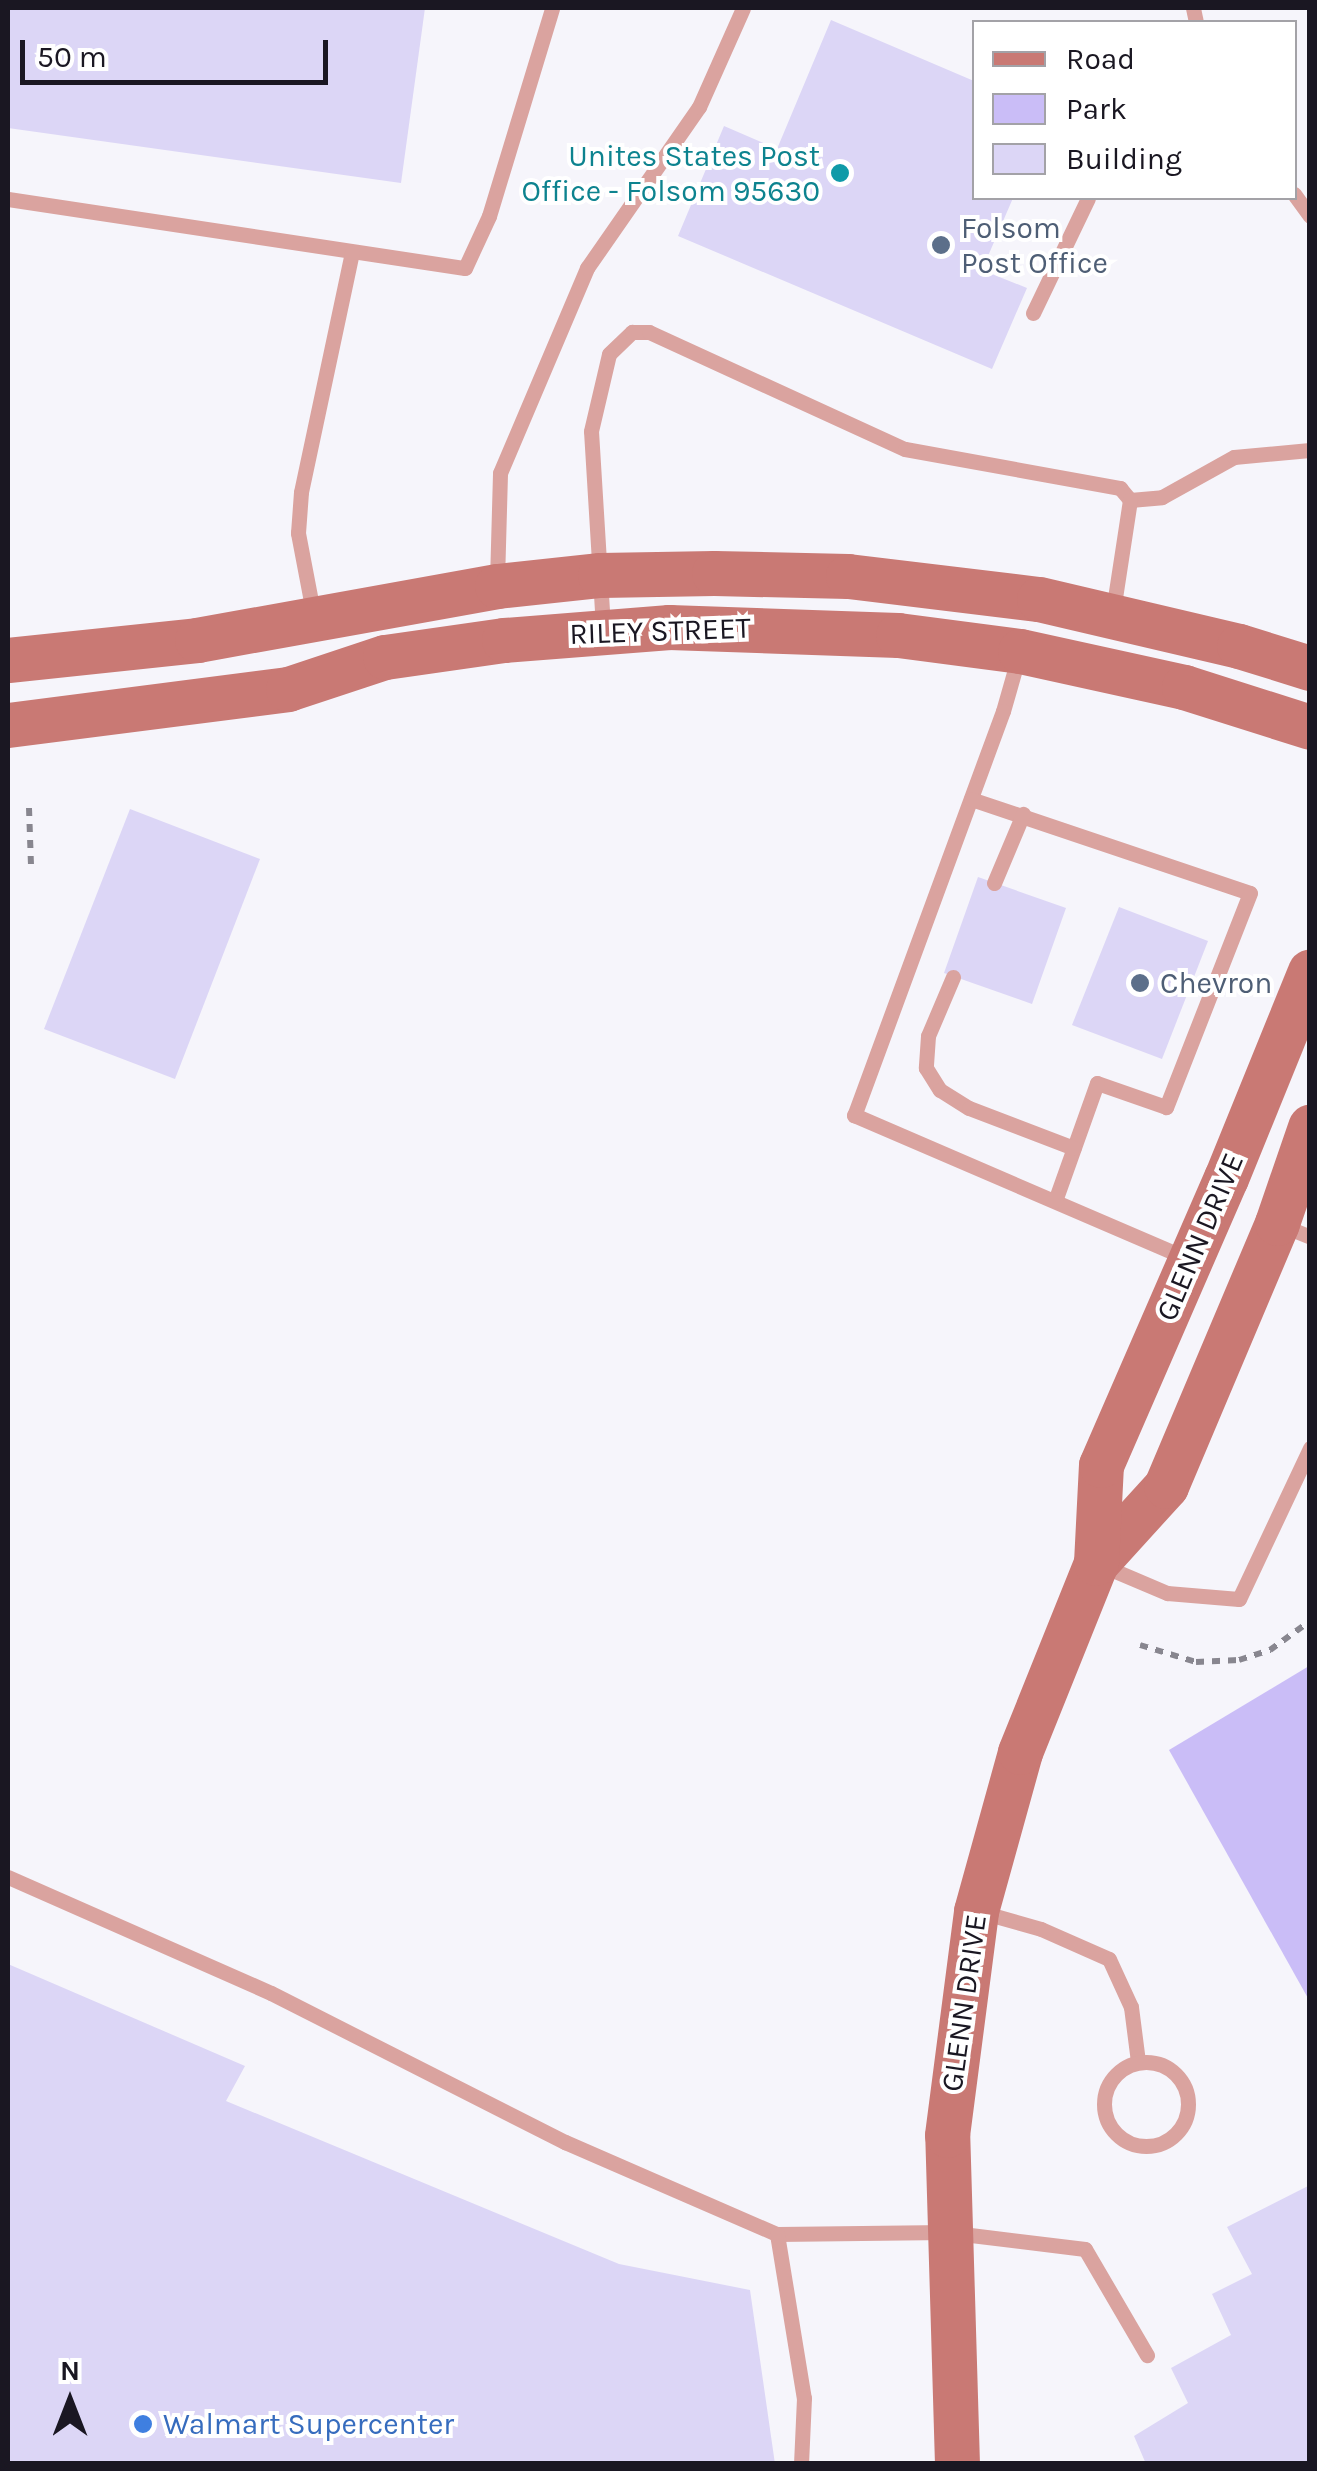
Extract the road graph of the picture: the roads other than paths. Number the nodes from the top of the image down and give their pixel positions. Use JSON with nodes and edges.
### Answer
{"nodes":[{"id":1,"x":552,"y":8,"type":"edge"},
{"id":2,"x":743,"y":8,"type":"edge"},
{"id":3,"x":8,"y":199,"type":"edge"},
{"id":4,"x":1087,"y":200,"type":"edge"},
{"id":5,"x":352,"y":252,"type":"junction"},
{"id":6,"x":1033,"y":313,"type":"dead end"},
{"id":7,"x":1310,"y":450,"type":"edge"},
{"id":8,"x":1130,"y":500,"type":"junction"},
{"id":9,"x":600,"y":576,"type":"junction"},
{"id":10,"x":497,"y":586,"type":"junction"},
{"id":11,"x":1113,"y":615,"type":"junction"},
{"id":12,"x":314,"y":618,"type":"junction"},
{"id":13,"x":603,"y":630,"type":"junction"},
{"id":14,"x":1020,"y":651,"type":"junction"},
{"id":15,"x":8,"y":660,"type":"edge"},
{"id":16,"x":1310,"y":668,"type":"edge"},
{"id":17,"x":8,"y":721,"type":"edge"},
{"id":18,"x":1310,"y":727,"type":"edge"},
{"id":19,"x":971,"y":800,"type":"junction"},
{"id":20,"x":1023,"y":814,"type":"junction"},
{"id":21,"x":994,"y":883,"type":"dead end"},
{"id":22,"x":1310,"y":970,"type":"edge"},
{"id":23,"x":954,"y":977,"type":"dead end"},
{"id":24,"x":1310,"y":1127,"type":"edge"},
{"id":25,"x":1074,"y":1148,"type":"junction"},
{"id":26,"x":1055,"y":1202,"type":"junction"},
{"id":27,"x":1293,"y":1230,"type":"edge"},
{"id":28,"x":1190,"y":1260,"type":"junction"},
{"id":29,"x":1310,"y":1448,"type":"edge"},
{"id":30,"x":1166,"y":1486,"type":"junction"},
{"id":31,"x":1096,"y":1563,"type":"junction"},
{"id":32,"x":8,"y":1876,"type":"edge"},
{"id":33,"x":976,"y":1911,"type":"junction"},
{"id":34,"x":1138,"y":2062,"type":"junction"},
{"id":35,"x":946,"y":2232,"type":"junction"},
{"id":36,"x":777,"y":2234,"type":"junction"},
{"id":37,"x":1147,"y":2354,"type":"dead end"},
{"id":38,"x":801,"y":2464,"type":"edge"},
{"id":39,"x":957,"y":2464,"type":"edge"}],
"edges":[{"from":1,"to":5,"type":"lane"},
{"from":2,"to":10,"type":"lane"},
{"from":3,"to":5,"type":"lane"},
{"from":4,"to":6,"type":"lane"},
{"from":5,"to":12,"type":"lane"},
{"from":7,"to":8,"type":"lane"},
{"from":8,"to":9,"type":"lane"},
{"from":8,"to":11,"type":"lane"},
{"from":9,"to":10,"type":"main road","name":"RILEY STREET"},
{"from":9,"to":11,"type":"main road","name":"RILEY STREET"},
{"from":9,"to":13,"type":"lane"},
{"from":10,"to":12,"type":"main road","name":"RILEY STREET"},
{"from":11,"to":16,"type":"main road","name":"RILEY STREET"},
{"from":12,"to":15,"type":"main road","name":"RILEY STREET"},
{"from":12,"to":17,"type":"main road"},
{"from":13,"to":14,"type":"main road","name":"RILEY STREET"},
{"from":13,"to":17,"type":"main road","name":"RILEY STREET"},
{"from":14,"to":18,"type":"main road","name":"RILEY STREET"},
{"from":14,"to":19,"type":"lane"},
{"from":19,"to":20,"type":"lane"},
{"from":19,"to":26,"type":"lane"},
{"from":20,"to":21,"type":"lane"},
{"from":20,"to":25,"type":"lane"},
{"from":22,"to":28,"type":"main road","name":"GLENN DRIVE"},
{"from":23,"to":25,"type":"lane"},
{"from":24,"to":27,"type":"main road","name":"GLENN DRIVE"},
{"from":25,"to":26,"type":"lane"},
{"from":26,"to":28,"type":"lane"},
{"from":27,"to":30,"type":"main road","name":"GLENN DRIVE"},
{"from":28,"to":30,"type":"main road"},
{"from":28,"to":31,"type":"main road","name":"GLENN DRIVE"},
{"from":29,"to":31,"type":"lane"},
{"from":30,"to":31,"type":"main road","name":"GLENN DRIVE"},
{"from":31,"to":33,"type":"main road","name":"GLENN DRIVE"},
{"from":32,"to":36,"type":"lane"},
{"from":33,"to":34,"type":"lane"},
{"from":33,"to":35,"type":"main road","name":"GLENN DRIVE"},
{"from":34,"to":34,"type":"lane"},
{"from":35,"to":36,"type":"lane"},
{"from":35,"to":37,"type":"lane"},
{"from":35,"to":39,"type":"main road","name":"GLENN DRIVE"},
{"from":36,"to":38,"type":"lane"}]}
